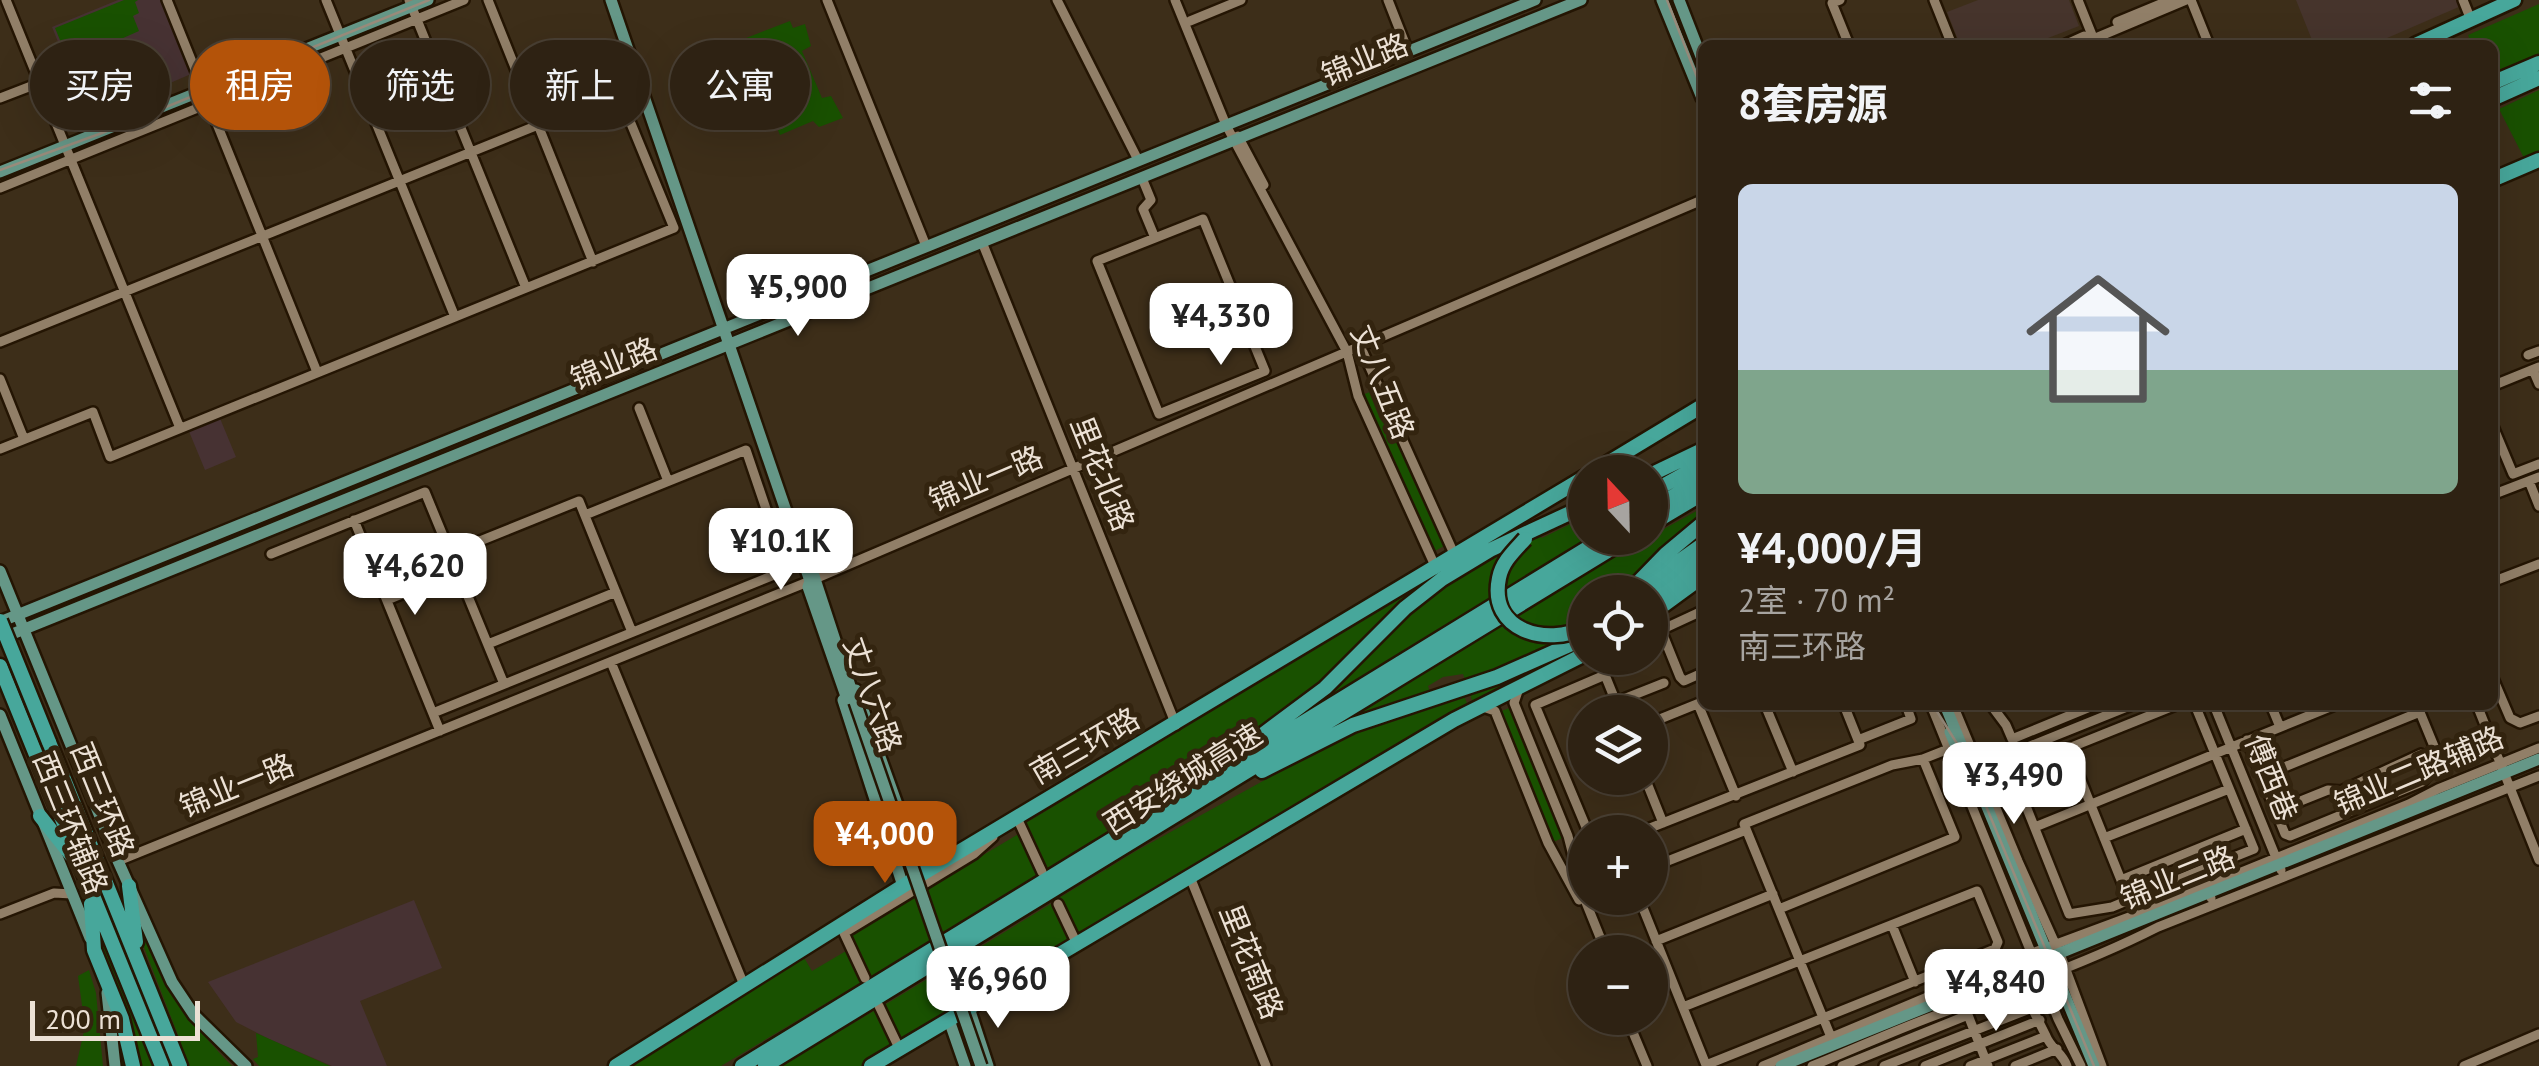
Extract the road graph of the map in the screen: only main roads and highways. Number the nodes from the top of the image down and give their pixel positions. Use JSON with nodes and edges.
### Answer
{"nodes":[{"id":1,"x":428,"y":0,"type":"edge"},
{"id":2,"x":615,"y":0,"type":"edge"},
{"id":3,"x":1535,"y":0,"type":"edge"},
{"id":4,"x":1581,"y":0,"type":"edge"},
{"id":5,"x":1662,"y":0,"type":"edge"},
{"id":6,"x":1678,"y":0,"type":"edge"},
{"id":7,"x":2514,"y":0,"type":"edge"},
{"id":8,"x":412,"y":6,"type":"edge"},
{"id":9,"x":2426,"y":40,"type":"edge"},
{"id":10,"x":1698,"y":49,"type":"edge"},
{"id":11,"x":2539,"y":63,"type":"edge"},
{"id":12,"x":2539,"y":78,"type":"edge"},
{"id":13,"x":2498,"y":81,"type":"edge"},
{"id":14,"x":1698,"y":88,"type":"edge"},
{"id":15,"x":2498,"y":95,"type":"edge"},
{"id":16,"x":2539,"y":160,"type":"edge"},
{"id":17,"x":0,"y":169,"type":"edge"},
{"id":18,"x":2498,"y":177,"type":"edge"},
{"id":19,"x":726,"y":328,"type":"junction"},
{"id":20,"x":733,"y":343,"type":"junction"},
{"id":21,"x":1698,"y":408,"type":"edge"},
{"id":22,"x":1698,"y":452,"type":"edge"},
{"id":23,"x":1621,"y":455,"type":"edge"},
{"id":24,"x":1668,"y":466,"type":"edge"},
{"id":25,"x":1698,"y":466,"type":"edge"},
{"id":26,"x":1698,"y":480,"type":"edge"},
{"id":27,"x":1668,"y":483,"type":"edge"},
{"id":28,"x":1568,"y":488,"type":"edge"},
{"id":29,"x":1698,"y":496,"type":"edge"},
{"id":30,"x":1668,"y":499,"type":"edge"},
{"id":31,"x":1668,"y":514,"type":"edge"},
{"id":32,"x":1568,"y":515,"type":"edge"},
{"id":33,"x":1568,"y":517,"type":"edge"},
{"id":34,"x":1698,"y":527,"type":"edge"},
{"id":35,"x":1530,"y":534,"type":"junction"},
{"id":36,"x":1698,"y":548,"type":"edge"},
{"id":37,"x":1577,"y":555,"type":"edge"},
{"id":38,"x":1600,"y":555,"type":"edge"},
{"id":39,"x":1698,"y":563,"type":"edge"},
{"id":40,"x":0,"y":572,"type":"edge"},
{"id":41,"x":1647,"y":575,"type":"edge"},
{"id":42,"x":1657,"y":575,"type":"edge"},
{"id":43,"x":1698,"y":581,"type":"edge"},
{"id":44,"x":812,"y":583,"type":"junction"},
{"id":45,"x":1668,"y":585,"type":"edge"},
{"id":46,"x":5,"y":596,"type":"edge"},
{"id":47,"x":1668,"y":602,"type":"edge"},
{"id":48,"x":18,"y":615,"type":"junction"},
{"id":49,"x":0,"y":622,"type":"edge"},
{"id":50,"x":24,"y":630,"type":"junction"},
{"id":51,"x":1568,"y":632,"type":"edge"},
{"id":52,"x":0,"y":639,"type":"edge"},
{"id":53,"x":1568,"y":647,"type":"edge"},
{"id":54,"x":31,"y":650,"type":"junction"},
{"id":55,"x":832,"y":657,"type":"junction"},
{"id":56,"x":1568,"y":662,"type":"edge"},
{"id":57,"x":0,"y":664,"type":"edge"},
{"id":58,"x":844,"y":665,"type":"junction"},
{"id":59,"x":852,"y":703,"type":"junction"},
{"id":60,"x":1940,"y":710,"type":"edge"},
{"id":61,"x":1941,"y":710,"type":"edge"},
{"id":62,"x":0,"y":715,"type":"edge"},
{"id":63,"x":2539,"y":763,"type":"edge"},
{"id":64,"x":1199,"y":794,"type":"junction"},
{"id":65,"x":40,"y":816,"type":"junction"},
{"id":66,"x":80,"y":865,"type":"junction"},
{"id":67,"x":922,"y":874,"type":"junction"},
{"id":68,"x":129,"y":886,"type":"junction"},
{"id":69,"x":904,"y":886,"type":"junction"},
{"id":70,"x":89,"y":888,"type":"junction"},
{"id":71,"x":94,"y":950,"type":"junction"},
{"id":72,"x":2049,"y":961,"type":"junction"},
{"id":73,"x":138,"y":963,"type":"junction"},
{"id":74,"x":102,"y":969,"type":"junction"},
{"id":75,"x":969,"y":1008,"type":"junction"},
{"id":76,"x":194,"y":1015,"type":"junction"},
{"id":77,"x":949,"y":1020,"type":"junction"},
{"id":78,"x":1833,"y":1044,"type":"junction"},
{"id":79,"x":1824,"y":1061,"type":"edge"},
{"id":80,"x":115,"y":1066,"type":"edge"},
{"id":81,"x":133,"y":1066,"type":"edge"},
{"id":82,"x":162,"y":1066,"type":"edge"},
{"id":83,"x":180,"y":1066,"type":"edge"},
{"id":84,"x":236,"y":1066,"type":"edge"},
{"id":85,"x":246,"y":1066,"type":"edge"},
{"id":86,"x":616,"y":1066,"type":"edge"},
{"id":87,"x":742,"y":1066,"type":"edge"},
{"id":88,"x":765,"y":1066,"type":"edge"},
{"id":89,"x":872,"y":1066,"type":"edge"},
{"id":90,"x":965,"y":1066,"type":"edge"},
{"id":91,"x":973,"y":1066,"type":"edge"},
{"id":92,"x":984,"y":1066,"type":"edge"},
{"id":93,"x":1781,"y":1066,"type":"edge"},
{"id":94,"x":1796,"y":1066,"type":"edge"},
{"id":95,"x":2088,"y":1066,"type":"edge"}],
"edges":[{"from":1,"to":8,"type":"main road"},
{"from":2,"to":19,"type":"main road","name":"丈八六路"},
{"from":2,"to":19,"type":"main road","name":"丈八六路"},
{"from":3,"to":19,"type":"main road","name":"锦业路"},
{"from":4,"to":20,"type":"main road","name":"锦业路"},
{"from":5,"to":14,"type":"main road"},
{"from":6,"to":10,"type":"main road"},
{"from":7,"to":9,"type":"highway"},
{"from":8,"to":17,"type":"main road"},
{"from":11,"to":13,"type":"highway"},
{"from":12,"to":15,"type":"highway"},
{"from":16,"to":18,"type":"highway"},
{"from":19,"to":20,"type":"main road","name":"丈八六路"},
{"from":19,"to":48,"type":"main road","name":"锦业路"},
{"from":20,"to":44,"type":"main road","name":"丈八六路"},
{"from":20,"to":50,"type":"main road","name":"锦业路"},
{"from":21,"to":23,"type":"highway"},
{"from":22,"to":24,"type":"highway"},
{"from":25,"to":27,"type":"highway"},
{"from":26,"to":30,"type":"highway"},
{"from":28,"to":67,"type":"highway","name":"南三环路"},
{"from":29,"to":31,"type":"highway"},
{"from":32,"to":35,"type":"highway"},
{"from":33,"to":35,"type":"highway"},
{"from":34,"to":41,"type":"highway"},
{"from":35,"to":51,"type":"highway","bridge":true},
{"from":35,"to":64,"type":"highway"},
{"from":36,"to":42,"type":"highway"},
{"from":37,"to":64,"type":"highway","name":"西安绕城高速"},
{"from":38,"to":64,"type":"highway","name":"西安绕城高速"},
{"from":39,"to":45,"type":"highway"},
{"from":40,"to":46,"type":"main road","name":"西三环辅路"},
{"from":43,"to":47,"type":"highway"},
{"from":44,"to":55,"type":"main road","name":"丈八六路"},
{"from":44,"to":58,"type":"main road","name":"丈八六路"},
{"from":46,"to":48,"type":"main road","name":"西三环辅路"},
{"from":48,"to":49,"type":"main road","name":"锦业路"},
{"from":48,"to":50,"type":"main road","name":"西三环辅路"},
{"from":49,"to":73,"type":"highway","name":"西三环路","bridge":true},
{"from":50,"to":52,"type":"main road","name":"锦业路"},
{"from":50,"to":54,"type":"main road","name":"西三环辅路"},
{"from":53,"to":64,"type":"highway"},
{"from":54,"to":57,"type":"main road"},
{"from":54,"to":68,"type":"main road","name":"西三环辅路"},
{"from":55,"to":59,"type":"main road","name":"丈八六路"},
{"from":55,"to":69,"type":"main road"},
{"from":56,"to":75,"type":"highway"},
{"from":57,"to":66,"type":"highway","name":"西三环路"},
{"from":58,"to":59,"type":"main road","name":"丈八六路"},
{"from":58,"to":67,"type":"main road"},
{"from":59,"to":91,"type":"main road","name":"丈八六路","bridge":true},
{"from":59,"to":92,"type":"main road","name":"丈八六路","bridge":true},
{"from":60,"to":72,"type":"main road"},
{"from":61,"to":72,"type":"main road"},
{"from":62,"to":65,"type":"main road","name":"西三环辅路"},
{"from":63,"to":72,"type":"main road","name":"锦业二路"},
{"from":64,"to":87,"type":"highway","name":"西安绕城高速"},
{"from":64,"to":88,"type":"highway","name":"西安绕城高速"},
{"from":65,"to":66,"type":"highway"},
{"from":65,"to":71,"type":"main road","name":"西三环辅路"},
{"from":66,"to":70,"type":"highway","name":"西三环路"},
{"from":67,"to":69,"type":"highway","name":"南三环路"},
{"from":68,"to":73,"type":"highway"},
{"from":68,"to":76,"type":"main road","name":"西三环辅路"},
{"from":69,"to":86,"type":"highway","name":"南三环路"},
{"from":70,"to":71,"type":"highway"},
{"from":70,"to":82,"type":"highway","name":"西三环路"},
{"from":71,"to":74,"type":"highway"},
{"from":72,"to":78,"type":"main road","name":"锦业二路"},
{"from":72,"to":95,"type":"main road"},
{"from":73,"to":83,"type":"highway","name":"西三环路"},
{"from":74,"to":80,"type":"main road"},
{"from":74,"to":81,"type":"highway"},
{"from":75,"to":77,"type":"highway"},
{"from":75,"to":92,"type":"main road"},
{"from":76,"to":84,"type":"main road"},
{"from":76,"to":85,"type":"main road","name":"西三环辅路"},
{"from":77,"to":89,"type":"highway"},
{"from":77,"to":90,"type":"main road"},
{"from":78,"to":79,"type":"main road","name":"锦业二路"},
{"from":78,"to":93,"type":"main road","name":"锦业二路"},
{"from":79,"to":94,"type":"main road","name":"锦业二路"}]}
